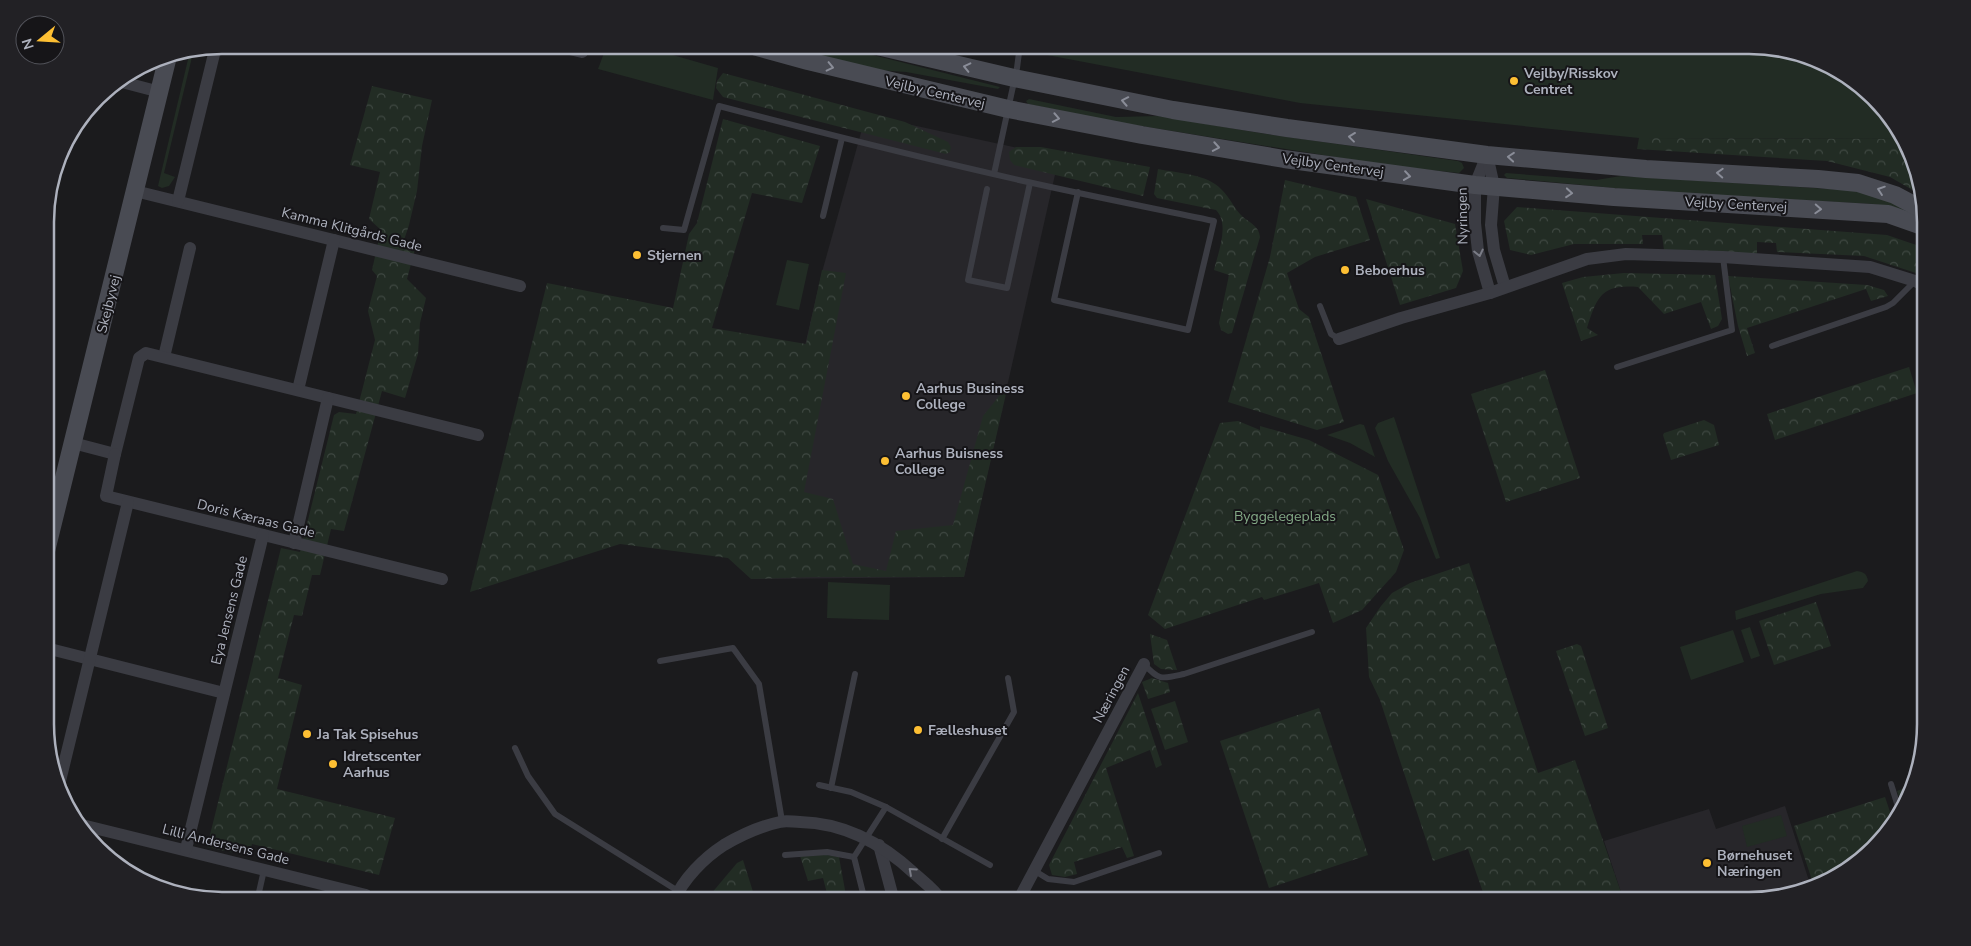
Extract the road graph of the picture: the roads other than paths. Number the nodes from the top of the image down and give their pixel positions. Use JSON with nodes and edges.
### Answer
{"nodes":[{"id":1,"x":214,"y":54,"type":"edge"},
{"id":2,"x":783,"y":54,"type":"edge"},
{"id":3,"x":911,"y":54,"type":"edge"},
{"id":4,"x":1018,"y":54,"type":"edge"},
{"id":5,"x":166,"y":63,"type":"edge"},
{"id":6,"x":1014,"y":78,"type":"junction"},
{"id":7,"x":126,"y":83,"type":"edge"},
{"id":8,"x":160,"y":92,"type":"junction"},
{"id":9,"x":1008,"y":109,"type":"junction"},
{"id":10,"x":842,"y":138,"type":"junction"},
{"id":11,"x":1487,"y":155,"type":"junction"},
{"id":12,"x":994,"y":174,"type":"junction"},
{"id":13,"x":1030,"y":183,"type":"junction"},
{"id":14,"x":1475,"y":185,"type":"junction"},
{"id":15,"x":1494,"y":186,"type":"junction"},
{"id":16,"x":987,"y":189,"type":"dead end"},
{"id":17,"x":136,"y":191,"type":"junction"},
{"id":18,"x":1078,"y":192,"type":"junction"},
{"id":19,"x":178,"y":201,"type":"junction"},
{"id":20,"x":1916,"y":208,"type":"edge"},
{"id":21,"x":823,"y":216,"type":"dead end"},
{"id":22,"x":1917,"y":224,"type":"edge"},
{"id":23,"x":663,"y":228,"type":"dead end"},
{"id":24,"x":334,"y":240,"type":"junction"},
{"id":25,"x":190,"y":248,"type":"dead end"},
{"id":26,"x":1722,"y":257,"type":"junction"},
{"id":27,"x":1917,"y":283,"type":"edge"},
{"id":28,"x":520,"y":286,"type":"dead end"},
{"id":29,"x":1917,"y":286,"type":"edge"},
{"id":30,"x":1506,"y":287,"type":"junction"},
{"id":31,"x":1490,"y":293,"type":"junction"},
{"id":32,"x":1320,"y":306,"type":"dead end"},
{"id":33,"x":1339,"y":339,"type":"joint"},
{"id":34,"x":1772,"y":346,"type":"dead end"},
{"id":35,"x":164,"y":357,"type":"junction"},
{"id":36,"x":1617,"y":367,"type":"dead end"},
{"id":37,"x":298,"y":390,"type":"junction"},
{"id":38,"x":328,"y":398,"type":"junction"},
{"id":39,"x":478,"y":435,"type":"dead end"},
{"id":40,"x":73,"y":443,"type":"junction"},
{"id":41,"x":115,"y":454,"type":"junction"},
{"id":42,"x":128,"y":502,"type":"junction"},
{"id":43,"x":54,"y":519,"type":"edge"},
{"id":44,"x":264,"y":535,"type":"junction"},
{"id":45,"x":294,"y":543,"type":"junction"},
{"id":46,"x":442,"y":580,"type":"dead end"},
{"id":47,"x":1312,"y":632,"type":"dead end"},
{"id":48,"x":54,"y":650,"type":"edge"},
{"id":49,"x":90,"y":659,"type":"junction"},
{"id":50,"x":660,"y":661,"type":"dead end"},
{"id":51,"x":1144,"y":664,"type":"joint"},
{"id":52,"x":855,"y":674,"type":"dead end"},
{"id":53,"x":1008,"y":678,"type":"dead end"},
{"id":54,"x":224,"y":692,"type":"junction"},
{"id":55,"x":515,"y":748,"type":"dead end"},
{"id":56,"x":62,"y":775,"type":"edge"},
{"id":57,"x":1891,"y":784,"type":"dead end"},
{"id":58,"x":819,"y":785,"type":"dead end"},
{"id":59,"x":831,"y":788,"type":"junction"},
{"id":60,"x":1897,"y":804,"type":"edge"},
{"id":61,"x":886,"y":807,"type":"junction"},
{"id":62,"x":782,"y":821,"type":"junction"},
{"id":63,"x":87,"y":826,"type":"edge"},
{"id":64,"x":867,"y":838,"type":"junction"},
{"id":65,"x":942,"y":838,"type":"junction"},
{"id":66,"x":879,"y":845,"type":"junction"},
{"id":67,"x":186,"y":849,"type":"junction"},
{"id":68,"x":1159,"y":853,"type":"dead end"},
{"id":69,"x":785,"y":855,"type":"dead end"},
{"id":70,"x":854,"y":858,"type":"junction"},
{"id":71,"x":990,"y":865,"type":"dead end"},
{"id":72,"x":264,"y":870,"type":"junction"},
{"id":73,"x":1035,"y":871,"type":"junction"},
{"id":74,"x":259,"y":892,"type":"edge"},
{"id":75,"x":354,"y":892,"type":"edge"},
{"id":76,"x":670,"y":892,"type":"edge"},
{"id":77,"x":679,"y":892,"type":"edge"},
{"id":78,"x":863,"y":892,"type":"edge"},
{"id":79,"x":892,"y":892,"type":"edge"},
{"id":80,"x":933,"y":892,"type":"edge"},
{"id":81,"x":1023,"y":892,"type":"edge"}],
"edges":[{"from":1,"to":19,"type":"street"},
{"from":2,"to":9,"type":"street","name":"Vejlby Centervej","one_way":true},
{"from":6,"to":3,"type":"street","one_way":true},
{"from":4,"to":6,"type":"lane"},
{"from":5,"to":8,"type":"street","name":"Skejbyvej"},
{"from":6,"to":9,"type":"lane"},
{"from":11,"to":6,"type":"street","one_way":true},
{"from":7,"to":8,"type":"street"},
{"from":8,"to":17,"type":"street","name":"Skejbyvej"},
{"from":9,"to":12,"type":"lane"},
{"from":9,"to":14,"type":"street","name":"Vejlby Centervej","one_way":true},
{"from":10,"to":12,"type":"lane"},
{"from":10,"to":21,"type":"lane"},
{"from":10,"to":23,"type":"lane"},
{"from":11,"to":14,"type":"street","name":"Nyringen"},
{"from":11,"to":15,"type":"street","name":"Nyringen"},
{"from":20,"to":11,"type":"street","one_way":true},
{"from":12,"to":13,"type":"lane"},
{"from":13,"to":16,"type":"lane"},
{"from":13,"to":18,"type":"lane"},
{"from":14,"to":15,"type":"street","name":"Vejlby Centervej"},
{"from":14,"to":31,"type":"street","name":"Nyringen","one_way":true},
{"from":15,"to":22,"type":"street","name":"Vejlby Centervej","one_way":true},
{"from":15,"to":30,"type":"street","name":"Nyringen"},
{"from":17,"to":19,"type":"street","name":"Kamma Klitgårds Gade"},
{"from":17,"to":40,"type":"street","name":"Skejbyvej"},
{"from":18,"to":18,"type":"lane"},
{"from":19,"to":24,"type":"street","name":"Kamma Klitgårds Gade"},
{"from":24,"to":28,"type":"street","name":"Kamma Klitgårds Gade"},
{"from":24,"to":37,"type":"street"},
{"from":25,"to":35,"type":"street"},
{"from":26,"to":27,"type":"street"},
{"from":26,"to":30,"type":"street"},
{"from":26,"to":36,"type":"lane"},
{"from":29,"to":34,"type":"lane"},
{"from":30,"to":31,"type":"street"},
{"from":31,"to":33,"type":"street"},
{"from":32,"to":33,"type":"lane"},
{"from":35,"to":37,"type":"street"},
{"from":35,"to":41,"type":"street"},
{"from":37,"to":38,"type":"street"},
{"from":38,"to":39,"type":"street"},
{"from":38,"to":45,"type":"street"},
{"from":40,"to":41,"type":"street"},
{"from":40,"to":43,"type":"street","name":"Skejbyvej"},
{"from":41,"to":42,"type":"street","name":"Doris Kæraas Gade"},
{"from":42,"to":44,"type":"street","name":"Doris Kæraas Gade"},
{"from":42,"to":49,"type":"street"},
{"from":44,"to":45,"type":"street","name":"Doris Kæraas Gade"},
{"from":44,"to":54,"type":"street","name":"Eya Jensens Gade"},
{"from":45,"to":46,"type":"street","name":"Doris Kæraas Gade"},
{"from":47,"to":51,"type":"lane","name":"Næringen"},
{"from":48,"to":49,"type":"street"},
{"from":49,"to":54,"type":"street"},
{"from":49,"to":56,"type":"street"},
{"from":50,"to":62,"type":"lane"},
{"from":51,"to":73,"type":"street","name":"Næringen"},
{"from":52,"to":59,"type":"lane"},
{"from":53,"to":65,"type":"lane"},
{"from":54,"to":67,"type":"street","name":"Eya Jensens Gade"},
{"from":55,"to":76,"type":"lane"},
{"from":57,"to":60,"type":"lane"},
{"from":58,"to":59,"type":"lane"},
{"from":59,"to":61,"type":"lane"},
{"from":61,"to":64,"type":"lane"},
{"from":61,"to":65,"type":"lane"},
{"from":62,"to":64,"type":"street"},
{"from":62,"to":77,"type":"street"},
{"from":63,"to":67,"type":"street","name":"Lilli Andersens Gade"},
{"from":64,"to":66,"type":"street"},
{"from":64,"to":70,"type":"lane"},
{"from":65,"to":71,"type":"lane"},
{"from":66,"to":79,"type":"street"},
{"from":80,"to":66,"type":"street","one_way":true},
{"from":67,"to":72,"type":"street","name":"Lilli Andersens Gade"},
{"from":68,"to":73,"type":"lane"},
{"from":69,"to":70,"type":"lane"},
{"from":70,"to":78,"type":"lane"},
{"from":72,"to":74,"type":"lane"},
{"from":72,"to":75,"type":"street","name":"Lilli Andersens Gade"},
{"from":73,"to":81,"type":"street","name":"Næringen"}]}
